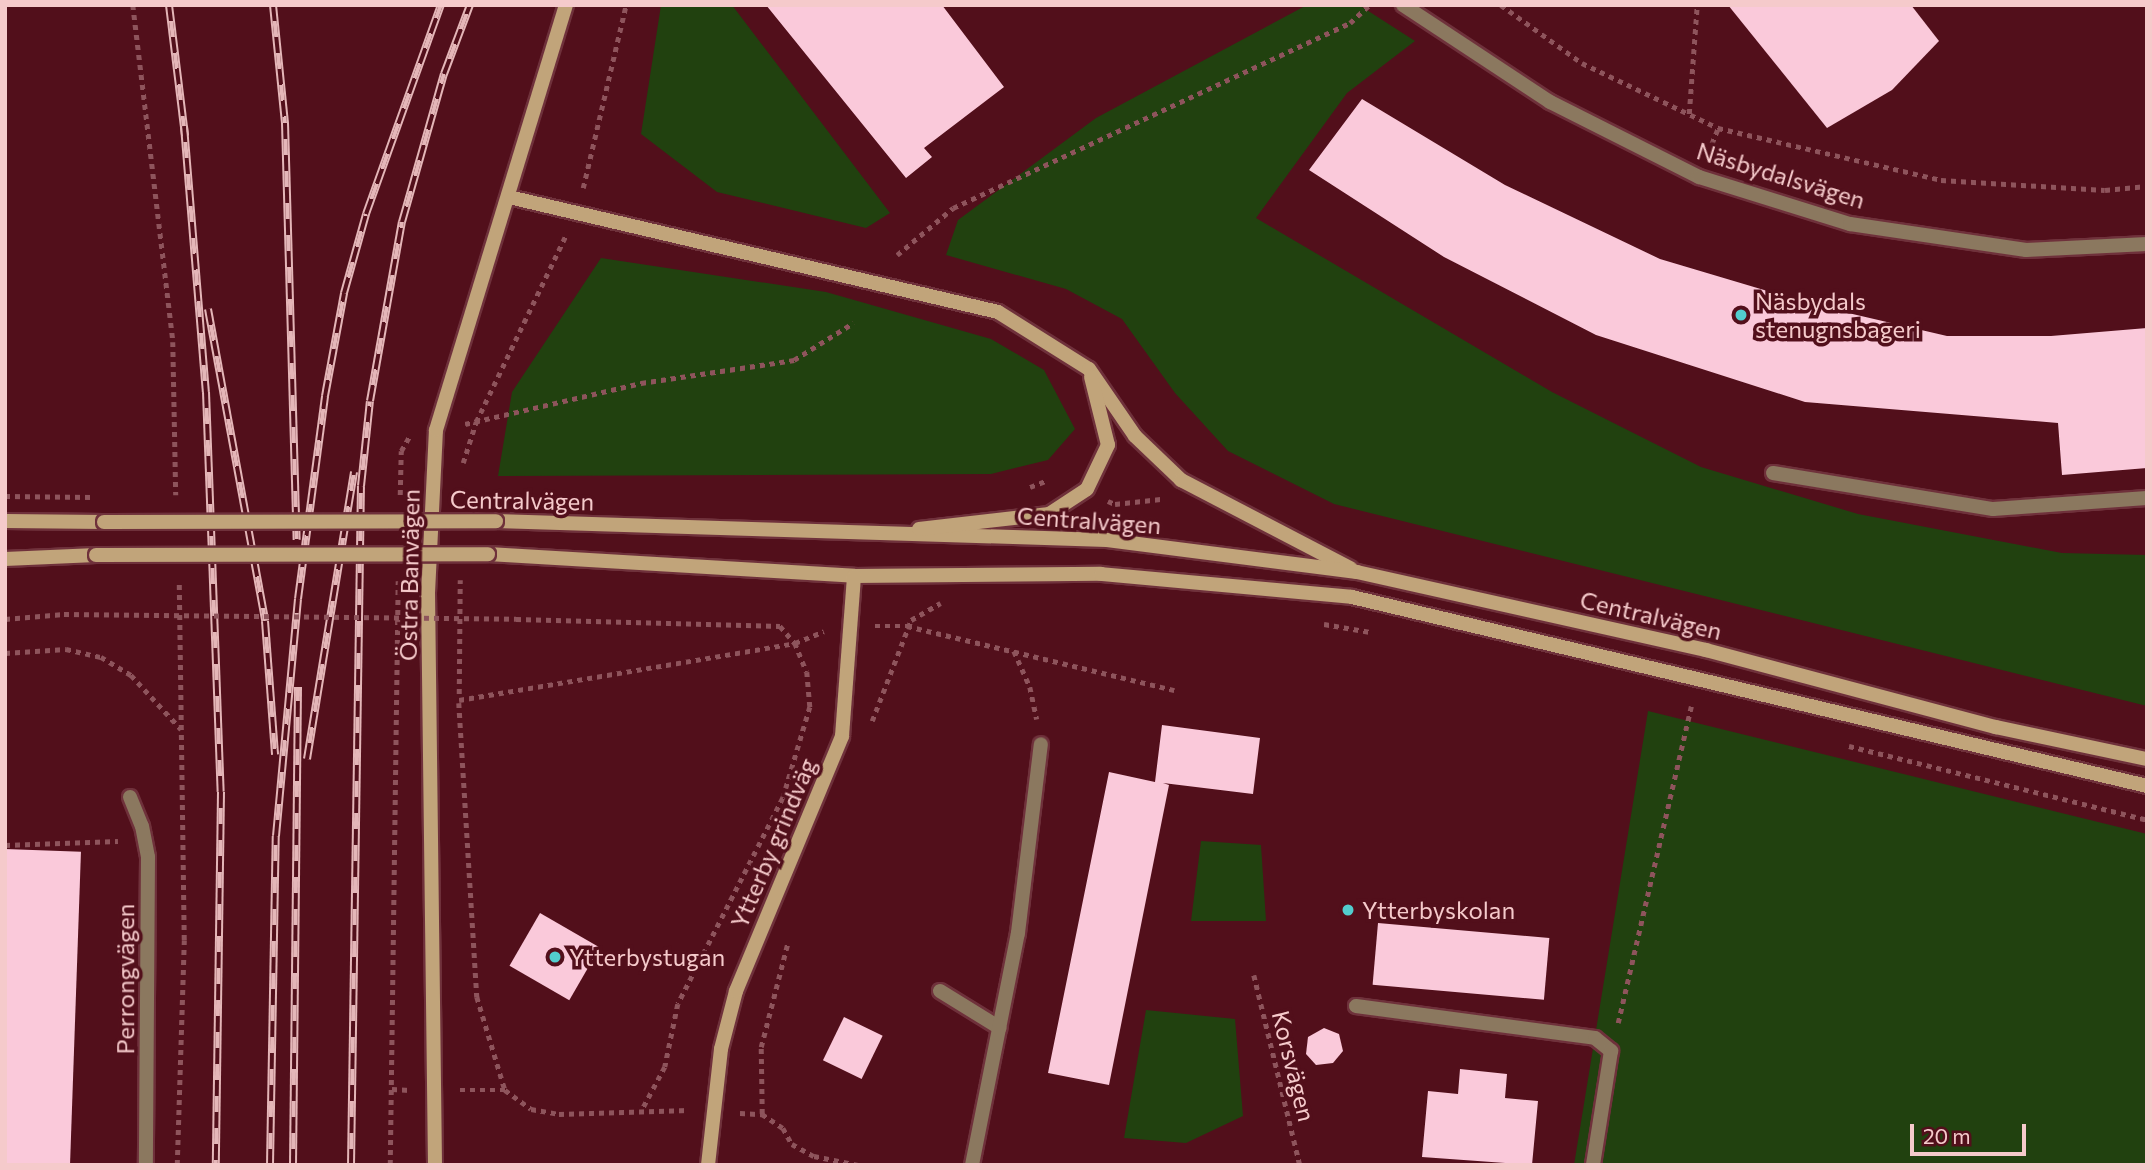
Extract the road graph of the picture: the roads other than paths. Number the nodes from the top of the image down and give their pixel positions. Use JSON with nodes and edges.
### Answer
{"nodes":[{"id":1,"x":566,"y":5,"type":"edge"},
{"id":2,"x":1403,"y":5,"type":"edge"},
{"id":3,"x":509,"y":197,"type":"junction"},
{"id":4,"x":2147,"y":244,"type":"edge"},
{"id":5,"x":1089,"y":369,"type":"junction"},
{"id":6,"x":1773,"y":473,"type":"dead end"},
{"id":7,"x":2147,"y":498,"type":"edge"},
{"id":8,"x":5,"y":521,"type":"edge"},
{"id":9,"x":867,"y":535,"type":"junction"},
{"id":10,"x":5,"y":559,"type":"edge"},
{"id":11,"x":1357,"y":572,"type":"junction"},
{"id":12,"x":854,"y":576,"type":"junction"},
{"id":13,"x":1041,"y":744,"type":"road end"},
{"id":14,"x":2147,"y":759,"type":"edge"},
{"id":15,"x":2147,"y":786,"type":"edge"},
{"id":16,"x":130,"y":797,"type":"dead end"},
{"id":17,"x":940,"y":992,"type":"dead end"},
{"id":18,"x":1356,"y":1006,"type":"dead end"},
{"id":19,"x":1000,"y":1028,"type":"junction"},
{"id":20,"x":146,"y":1165,"type":"edge"},
{"id":21,"x":435,"y":1165,"type":"edge"},
{"id":22,"x":708,"y":1165,"type":"edge"},
{"id":23,"x":972,"y":1165,"type":"edge"},
{"id":24,"x":1593,"y":1165,"type":"edge"}],
"edges":[{"from":1,"to":3,"type":"street","name":"Östra Banvägen"},
{"from":2,"to":4,"type":"street","name":"Näsbydalsvägen"},
{"from":3,"to":5,"type":"street"},
{"from":3,"to":21,"type":"street","name":"Östra Banvägen"},
{"from":5,"to":9,"type":"street"},
{"from":5,"to":11,"type":"street"},
{"from":6,"to":7,"type":"street"},
{"from":8,"to":9,"type":"street","name":"Centralvägen","bridge":true},
{"from":9,"to":11,"type":"street","name":"Centralvägen"},
{"from":10,"to":12,"type":"street","name":"Centralvägen","bridge":true},
{"from":11,"to":14,"type":"street","name":"Centralvägen"},
{"from":12,"to":15,"type":"street","name":"Centralvägen"},
{"from":12,"to":22,"type":"street","name":"Ytterby grindväg"},
{"from":13,"to":19,"type":"street"},
{"from":16,"to":20,"type":"street","name":"Perrongvägen"},
{"from":17,"to":19,"type":"street"},
{"from":18,"to":24,"type":"street"},
{"from":19,"to":23,"type":"street"}]}
